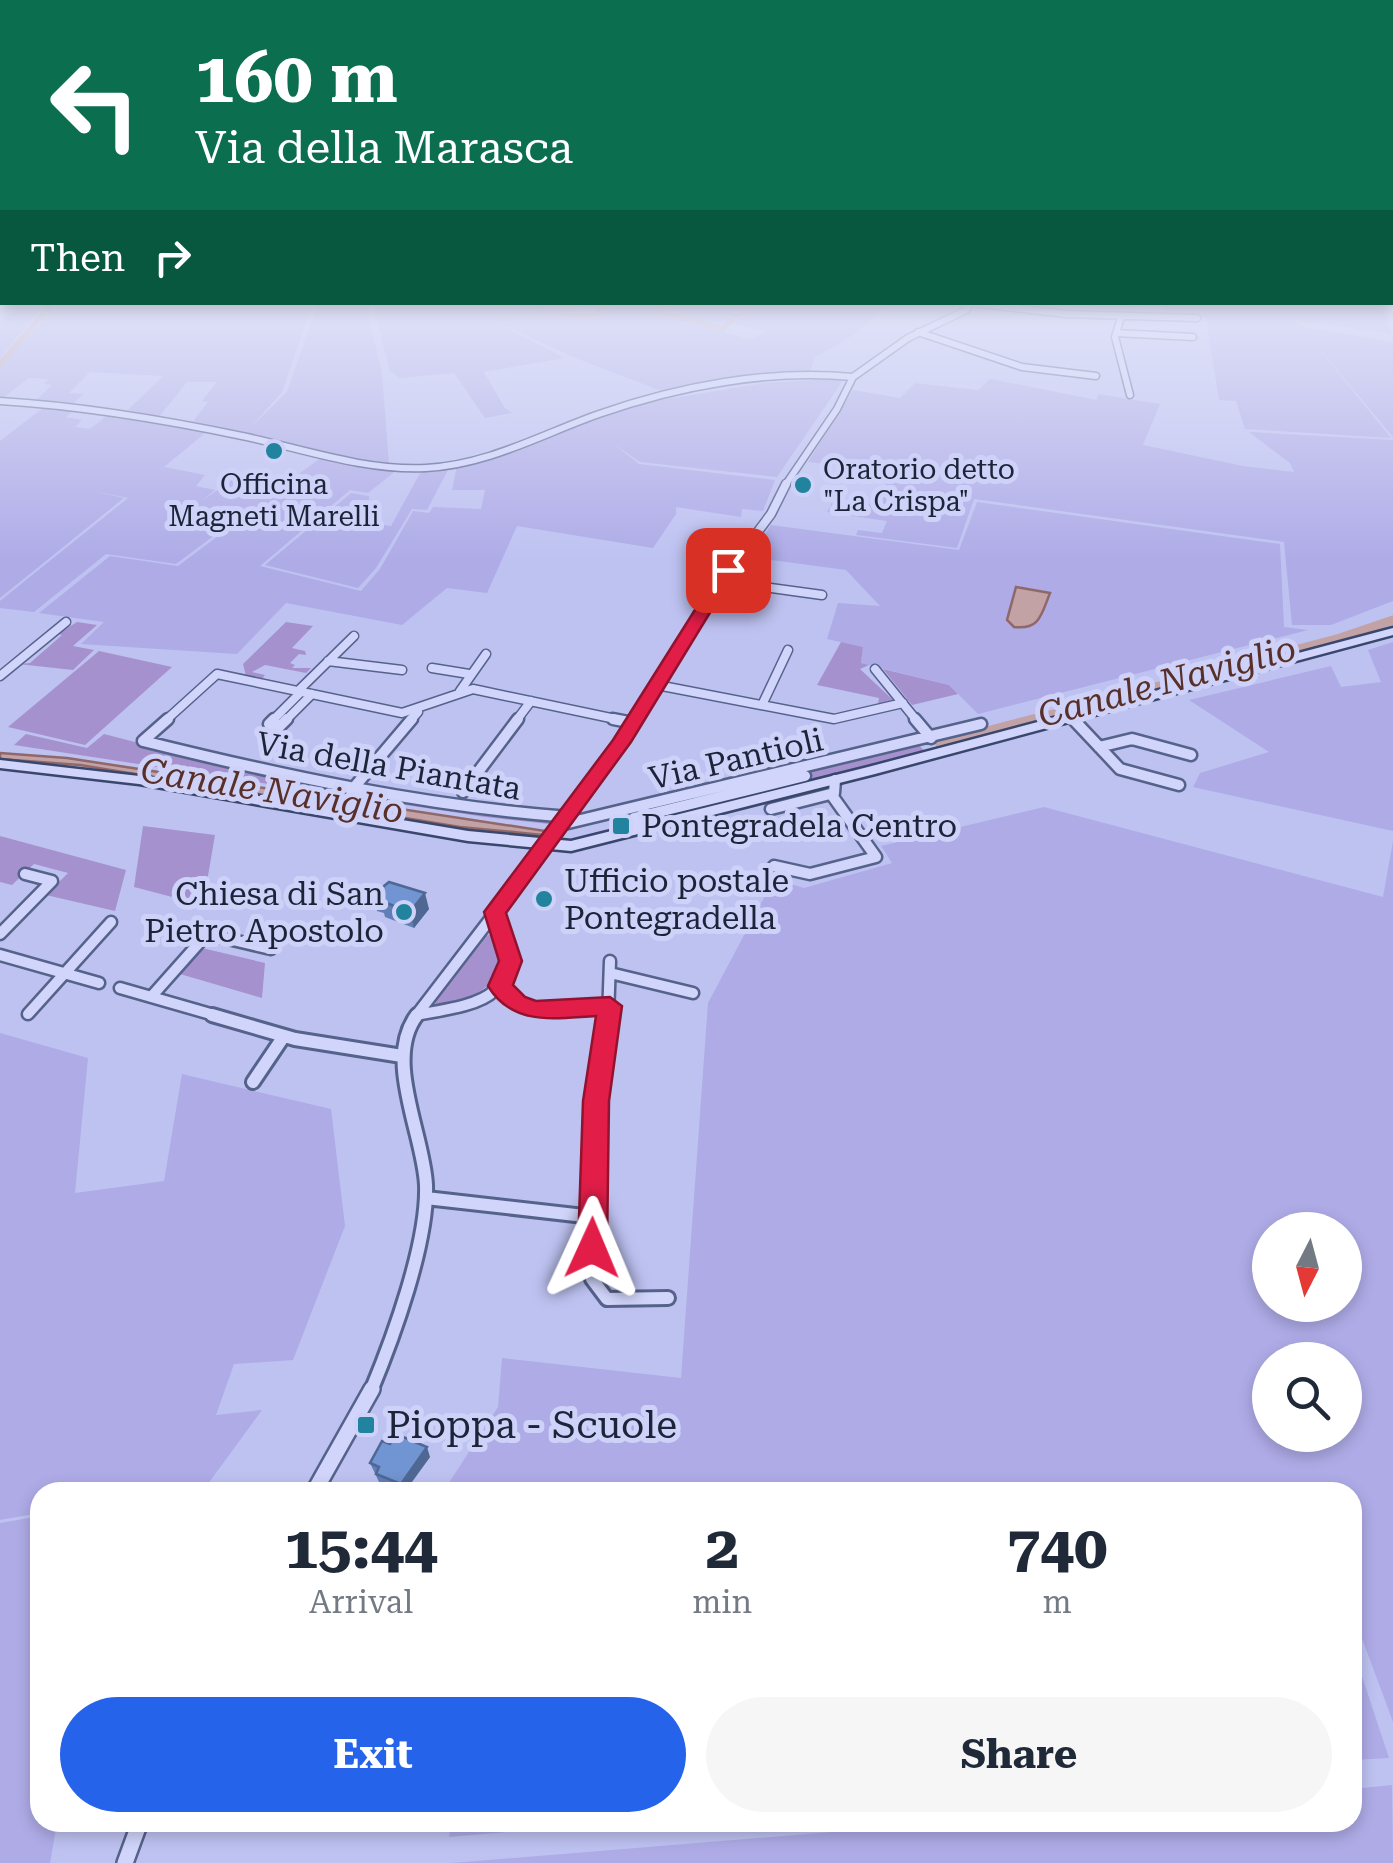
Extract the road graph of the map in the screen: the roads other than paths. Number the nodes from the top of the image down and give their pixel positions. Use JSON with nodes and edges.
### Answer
{"nodes":[{"id":1,"x":724,"y":387,"type":"edge"},
{"id":2,"x":848,"y":387,"type":"edge"},
{"id":3,"x":1128,"y":387,"type":"edge"},
{"id":4,"x":1130,"y":396,"type":"dead end"},
{"id":5,"x":0,"y":401,"type":"edge"},
{"id":6,"x":720,"y":581,"type":"junction"},
{"id":7,"x":822,"y":595,"type":"dead end"},
{"id":8,"x":66,"y":622,"type":"dead end"},
{"id":9,"x":1393,"y":631,"type":"edge"},
{"id":10,"x":354,"y":636,"type":"dead end"},
{"id":11,"x":788,"y":650,"type":"dead end"},
{"id":12,"x":486,"y":654,"type":"dead end"},
{"id":13,"x":328,"y":661,"type":"junction"},
{"id":14,"x":432,"y":668,"type":"dead end"},
{"id":15,"x":875,"y":669,"type":"dead end"},
{"id":16,"x":402,"y":670,"type":"dead end"},
{"id":17,"x":469,"y":674,"type":"junction"},
{"id":18,"x":0,"y":676,"type":"edge"},
{"id":19,"x":657,"y":685,"type":"junction"},
{"id":20,"x":299,"y":691,"type":"junction"},
{"id":21,"x":460,"y":691,"type":"junction"},
{"id":22,"x":312,"y":694,"type":"junction"},
{"id":23,"x":531,"y":701,"type":"junction"},
{"id":24,"x":903,"y":703,"type":"junction"},
{"id":25,"x":762,"y":705,"type":"junction"},
{"id":26,"x":422,"y":707,"type":"junction"},
{"id":27,"x":1071,"y":717,"type":"junction"},
{"id":28,"x":634,"y":722,"type":"junction"},
{"id":29,"x":980,"y":724,"type":"dead end"},
{"id":30,"x":926,"y":739,"type":"junction"},
{"id":31,"x":1099,"y":747,"type":"junction"},
{"id":32,"x":934,"y":754,"type":"junction"},
{"id":33,"x":1191,"y":755,"type":"dead end"},
{"id":34,"x":0,"y":764,"type":"edge"},
{"id":35,"x":806,"y":777,"type":"junction"},
{"id":36,"x":1179,"y":785,"type":"dead end"},
{"id":37,"x":833,"y":787,"type":"junction"},
{"id":38,"x":351,"y":791,"type":"junction"},
{"id":39,"x":463,"y":792,"type":"dead end"},
{"id":40,"x":771,"y":809,"type":"dead end"},
{"id":41,"x":566,"y":820,"type":"junction"},
{"id":42,"x":578,"y":845,"type":"junction"},
{"id":43,"x":553,"y":846,"type":"junction"},
{"id":44,"x":774,"y":866,"type":"dead end"},
{"id":45,"x":25,"y":874,"type":"dead end"},
{"id":46,"x":495,"y":912,"type":"junction"},
{"id":47,"x":111,"y":922,"type":"dead end"},
{"id":48,"x":0,"y":934,"type":"edge"},
{"id":49,"x":271,"y":950,"type":"dead end"},
{"id":50,"x":0,"y":955,"type":"edge"},
{"id":51,"x":65,"y":973,"type":"junction"},
{"id":52,"x":99,"y":982,"type":"dead end"},
{"id":53,"x":500,"y":986,"type":"junction"},
{"id":54,"x":120,"y":988,"type":"dead end"},
{"id":55,"x":693,"y":993,"type":"dead end"},
{"id":56,"x":151,"y":998,"type":"junction"},
{"id":57,"x":610,"y":1006,"type":"junction"},
{"id":58,"x":28,"y":1014,"type":"dead end"},
{"id":59,"x":416,"y":1015,"type":"junction"},
{"id":60,"x":284,"y":1036,"type":"junction"},
{"id":61,"x":402,"y":1056,"type":"junction"},
{"id":62,"x":254,"y":1082,"type":"dead end"},
{"id":63,"x":426,"y":1198,"type":"junction"},
{"id":64,"x":593,"y":1216,"type":"junction"},
{"id":65,"x":668,"y":1298,"type":"dead end"},
{"id":66,"x":319,"y":1482,"type":"edge"},
{"id":67,"x":137,"y":1832,"type":"edge"},
{"id":68,"x":126,"y":1863,"type":"edge"}],
"edges":[{"from":1,"to":5,"type":"street"},
{"from":2,"to":6,"type":"street"},
{"from":3,"to":4,"type":"street"},
{"from":6,"to":7,"type":"street"},
{"from":6,"to":19,"type":"street"},
{"from":8,"to":18,"type":"street"},
{"from":9,"to":27,"type":"street"},
{"from":10,"to":13,"type":"street"},
{"from":11,"to":25,"type":"street"},
{"from":12,"to":17,"type":"street"},
{"from":13,"to":16,"type":"street"},
{"from":13,"to":20,"type":"street"},
{"from":14,"to":17,"type":"street"},
{"from":15,"to":24,"type":"street"},
{"from":17,"to":21,"type":"street"},
{"from":19,"to":25,"type":"street"},
{"from":19,"to":28,"type":"street"},
{"from":20,"to":22,"type":"street"},
{"from":20,"to":22,"type":"street"},
{"from":20,"to":38,"type":"street","name":"Via della Piantata"},
{"from":21,"to":23,"type":"street"},
{"from":21,"to":26,"type":"street"},
{"from":22,"to":26,"type":"street"},
{"from":23,"to":28,"type":"street"},
{"from":23,"to":39,"type":"street"},
{"from":24,"to":25,"type":"street"},
{"from":24,"to":30,"type":"street"},
{"from":26,"to":38,"type":"street"},
{"from":27,"to":31,"type":"street"},
{"from":27,"to":32,"type":"street"},
{"from":28,"to":41,"type":"street"},
{"from":29,"to":30,"type":"street","name":"Via Pantioli"},
{"from":30,"to":32,"type":"street"},
{"from":30,"to":35,"type":"street","name":"Via Pantioli"},
{"from":31,"to":33,"type":"street"},
{"from":31,"to":36,"type":"street"},
{"from":32,"to":37,"type":"street"},
{"from":34,"to":43,"type":"street"},
{"from":35,"to":37,"type":"street"},
{"from":35,"to":41,"type":"street","name":"Via Pantioli"},
{"from":35,"to":42,"type":"street"},
{"from":37,"to":40,"type":"street"},
{"from":37,"to":44,"type":"street"},
{"from":38,"to":41,"type":"street","name":"Via della Piantata"},
{"from":41,"to":42,"type":"street"},
{"from":41,"to":43,"type":"street"},
{"from":42,"to":43,"type":"street"},
{"from":43,"to":46,"type":"street"},
{"from":45,"to":48,"type":"street"},
{"from":46,"to":53,"type":"street"},
{"from":46,"to":59,"type":"street"},
{"from":47,"to":51,"type":"street"},
{"from":49,"to":56,"type":"street"},
{"from":50,"to":51,"type":"street"},
{"from":51,"to":52,"type":"street"},
{"from":51,"to":58,"type":"street"},
{"from":53,"to":57,"type":"street"},
{"from":53,"to":59,"type":"street"},
{"from":54,"to":56,"type":"street"},
{"from":55,"to":57,"type":"street"},
{"from":56,"to":60,"type":"street"},
{"from":57,"to":64,"type":"street"},
{"from":59,"to":61,"type":"street"},
{"from":60,"to":61,"type":"street"},
{"from":60,"to":62,"type":"street"},
{"from":61,"to":63,"type":"street"},
{"from":63,"to":64,"type":"street"},
{"from":63,"to":66,"type":"street"},
{"from":64,"to":65,"type":"street"},
{"from":67,"to":68,"type":"street"}]}
